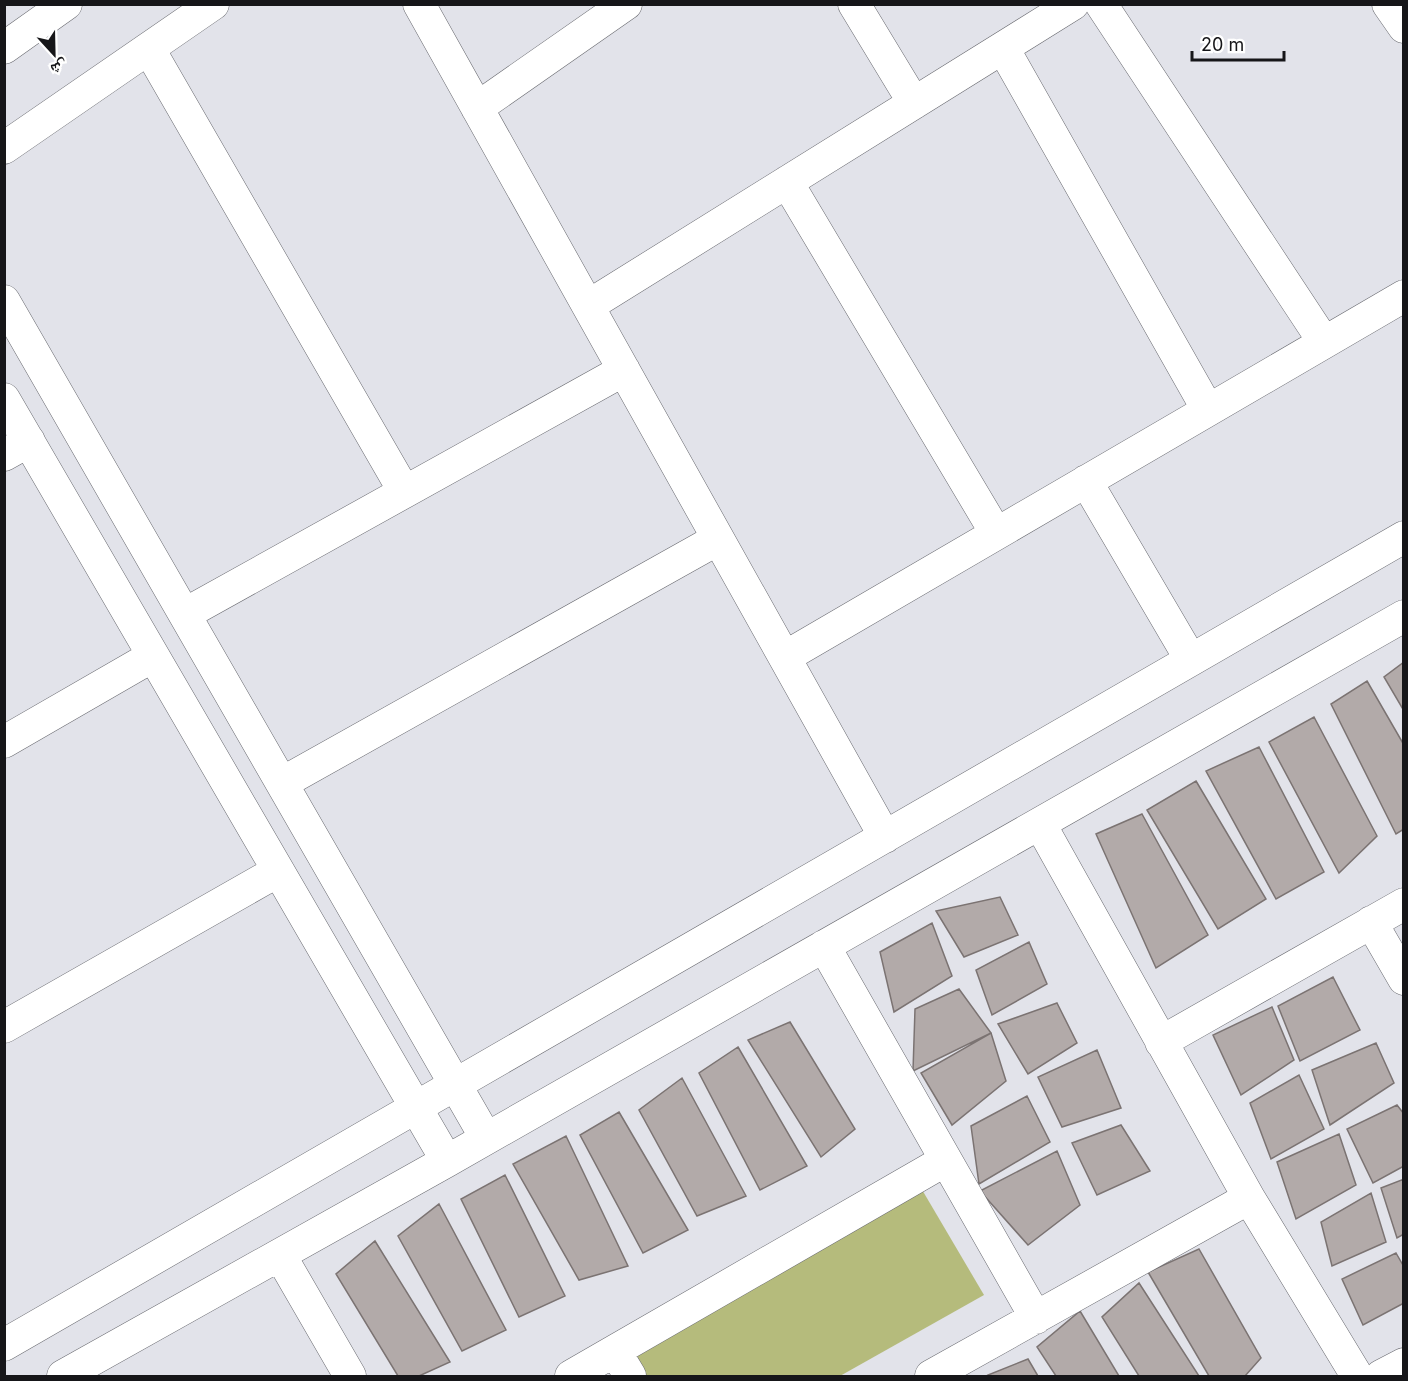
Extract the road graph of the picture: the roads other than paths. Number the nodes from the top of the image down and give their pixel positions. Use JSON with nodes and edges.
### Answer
{"nodes":[{"id":1,"x":66,"y":4,"type":"edge"},
{"id":2,"x":213,"y":4,"type":"edge"},
{"id":3,"x":419,"y":4,"type":"edge"},
{"id":4,"x":626,"y":4,"type":"edge"},
{"id":5,"x":854,"y":4,"type":"edge"},
{"id":6,"x":1073,"y":4,"type":"edge"},
{"id":7,"x":1101,"y":4,"type":"edge"},
{"id":8,"x":1388,"y":4,"type":"edge"},
{"id":9,"x":1404,"y":27,"type":"edge"},
{"id":10,"x":4,"y":48,"type":"edge"},
{"id":11,"x":1003,"y":48,"type":"junction"},
{"id":12,"x":149,"y":49,"type":"junction"},
{"id":13,"x":914,"y":103,"type":"junction"},
{"id":14,"x":477,"y":108,"type":"junction"},
{"id":15,"x":4,"y":148,"type":"edge"},
{"id":16,"x":788,"y":182,"type":"junction"},
{"id":17,"x":1404,"y":296,"type":"edge"},
{"id":18,"x":4,"y":302,"type":"edge"},
{"id":19,"x":588,"y":306,"type":"junction"},
{"id":20,"x":1324,"y":342,"type":"junction"},
{"id":21,"x":624,"y":370,"type":"junction"},
{"id":22,"x":4,"y":399,"type":"edge"},
{"id":23,"x":1208,"y":410,"type":"junction"},
{"id":24,"x":17,"y":448,"type":"edge"},
{"id":25,"x":1086,"y":481,"type":"junction"},
{"id":26,"x":404,"y":491,"type":"junction"},
{"id":27,"x":996,"y":533,"type":"junction"},
{"id":28,"x":1404,"y":537,"type":"edge"},
{"id":29,"x":718,"y":539,"type":"junction"},
{"id":30,"x":184,"y":614,"type":"junction"},
{"id":31,"x":1404,"y":616,"type":"edge"},
{"id":32,"x":153,"y":656,"type":"junction"},
{"id":33,"x":784,"y":657,"type":"junction"},
{"id":34,"x":1191,"y":660,"type":"junction"},
{"id":35,"x":4,"y":742,"type":"edge"},
{"id":36,"x":282,"y":783,"type":"junction"},
{"id":37,"x":1040,"y":824,"type":"junction"},
{"id":38,"x":885,"y":837,"type":"junction"},
{"id":39,"x":279,"y":871,"type":"junction"},
{"id":40,"x":1404,"y":904,"type":"edge"},
{"id":41,"x":1371,"y":922,"type":"junction"},
{"id":42,"x":824,"y":946,"type":"junction"},
{"id":43,"x":1404,"y":979,"type":"edge"},
{"id":44,"x":4,"y":1027,"type":"edge"},
{"id":45,"x":1161,"y":1042,"type":"junction"},
{"id":46,"x":455,"y":1084,"type":"junction"},
{"id":47,"x":416,"y":1107,"type":"junction"},
{"id":48,"x":486,"y":1138,"type":"junction"},
{"id":49,"x":946,"y":1160,"type":"junction"},
{"id":50,"x":447,"y":1161,"type":"junction"},
{"id":51,"x":1249,"y":1198,"type":"junction"},
{"id":52,"x":280,"y":1255,"type":"junction"},
{"id":53,"x":1036,"y":1318,"type":"junction"},
{"id":54,"x":4,"y":1345,"type":"edge"},
{"id":55,"x":622,"y":1364,"type":"edge"},
{"id":56,"x":1404,"y":1364,"type":"edge"},
{"id":57,"x":69,"y":1375,"type":"edge"},
{"id":58,"x":350,"y":1377,"type":"edge"},
{"id":59,"x":571,"y":1377,"type":"edge"},
{"id":60,"x":931,"y":1377,"type":"edge"},
{"id":61,"x":1357,"y":1377,"type":"edge"},
{"id":62,"x":1381,"y":1377,"type":"edge"}],
"edges":[{"from":1,"to":10,"type":"street"},
{"from":2,"to":12,"type":"street"},
{"from":3,"to":14,"type":"street"},
{"from":4,"to":14,"type":"street"},
{"from":5,"to":13,"type":"street"},
{"from":6,"to":11,"type":"street"},
{"from":7,"to":20,"type":"street"},
{"from":8,"to":9,"type":"street"},
{"from":11,"to":13,"type":"street"},
{"from":11,"to":23,"type":"street"},
{"from":12,"to":15,"type":"street"},
{"from":12,"to":26,"type":"street"},
{"from":13,"to":16,"type":"street"},
{"from":14,"to":19,"type":"street"},
{"from":16,"to":19,"type":"street"},
{"from":16,"to":27,"type":"street"},
{"from":17,"to":20,"type":"street"},
{"from":18,"to":30,"type":"street"},
{"from":19,"to":21,"type":"street"},
{"from":20,"to":23,"type":"street"},
{"from":21,"to":26,"type":"street"},
{"from":21,"to":29,"type":"street"},
{"from":22,"to":24,"type":"street"},
{"from":23,"to":25,"type":"street"},
{"from":24,"to":32,"type":"street"},
{"from":25,"to":27,"type":"street"},
{"from":25,"to":34,"type":"street"},
{"from":26,"to":30,"type":"street"},
{"from":27,"to":33,"type":"street"},
{"from":28,"to":34,"type":"street"},
{"from":29,"to":33,"type":"street"},
{"from":29,"to":36,"type":"street"},
{"from":30,"to":36,"type":"street"},
{"from":31,"to":37,"type":"street"},
{"from":32,"to":35,"type":"street"},
{"from":32,"to":39,"type":"street"},
{"from":33,"to":38,"type":"street"},
{"from":34,"to":38,"type":"street"},
{"from":36,"to":46,"type":"street"},
{"from":37,"to":42,"type":"street"},
{"from":37,"to":45,"type":"street"},
{"from":38,"to":46,"type":"street"},
{"from":39,"to":44,"type":"street"},
{"from":39,"to":47,"type":"street"},
{"from":40,"to":41,"type":"street"},
{"from":41,"to":43,"type":"street"},
{"from":41,"to":45,"type":"street"},
{"from":42,"to":48,"type":"street"},
{"from":42,"to":49,"type":"street"},
{"from":45,"to":51,"type":"street"},
{"from":46,"to":47,"type":"street"},
{"from":46,"to":48,"type":"street"},
{"from":47,"to":50,"type":"street"},
{"from":47,"to":54,"type":"street"},
{"from":48,"to":50,"type":"street"},
{"from":49,"to":53,"type":"street"},
{"from":49,"to":55,"type":"street"},
{"from":50,"to":52,"type":"street"},
{"from":51,"to":53,"type":"street"},
{"from":51,"to":61,"type":"street"},
{"from":52,"to":57,"type":"street"},
{"from":52,"to":58,"type":"street"},
{"from":53,"to":60,"type":"street"},
{"from":55,"to":59,"type":"street"},
{"from":56,"to":62,"type":"street"}]}
